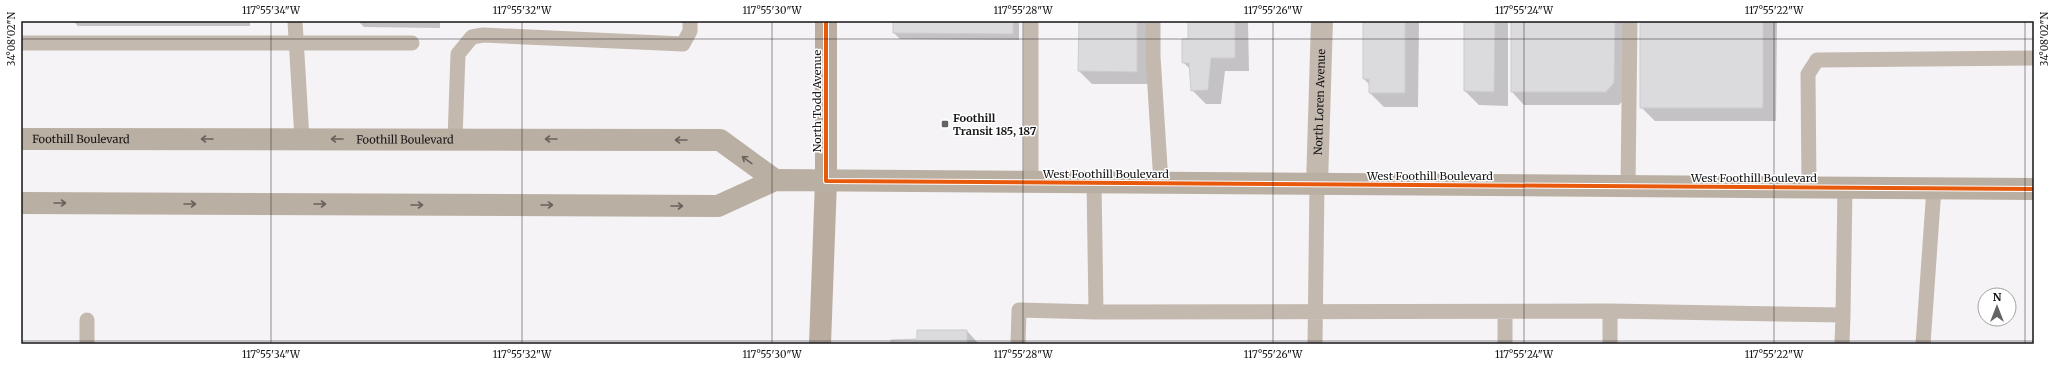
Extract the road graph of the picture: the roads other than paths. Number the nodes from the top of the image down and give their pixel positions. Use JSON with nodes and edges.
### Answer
{"nodes":[{"id":1,"x":295,"y":21,"type":"edge"},
{"id":2,"x":690,"y":21,"type":"edge"},
{"id":3,"x":826,"y":21,"type":"edge"},
{"id":4,"x":1030,"y":21,"type":"edge"},
{"id":5,"x":1153,"y":21,"type":"edge"},
{"id":6,"x":1322,"y":21,"type":"edge"},
{"id":7,"x":1630,"y":21,"type":"edge"},
{"id":8,"x":296,"y":42,"type":"junction"},
{"id":9,"x":412,"y":42,"type":"dead end"},
{"id":10,"x":21,"y":43,"type":"edge"},
{"id":11,"x":2034,"y":58,"type":"edge"},
{"id":12,"x":21,"y":139,"type":"edge"},
{"id":13,"x":302,"y":139,"type":"junction"},
{"id":14,"x":455,"y":139,"type":"junction"},
{"id":15,"x":775,"y":180,"type":"junction"},
{"id":16,"x":826,"y":181,"type":"junction"},
{"id":17,"x":1031,"y":182,"type":"junction"},
{"id":18,"x":1094,"y":182,"type":"junction"},
{"id":19,"x":1161,"y":183,"type":"junction"},
{"id":20,"x":1317,"y":184,"type":"junction"},
{"id":21,"x":1628,"y":186,"type":"junction"},
{"id":22,"x":1809,"y":187,"type":"junction"},
{"id":23,"x":1845,"y":188,"type":"junction"},
{"id":24,"x":1934,"y":188,"type":"junction"},
{"id":25,"x":2034,"y":189,"type":"edge"},
{"id":26,"x":21,"y":203,"type":"edge"},
{"id":27,"x":1096,"y":312,"type":"junction"},
{"id":28,"x":1505,"y":312,"type":"junction"},
{"id":29,"x":1610,"y":312,"type":"junction"},
{"id":30,"x":1315,"y":313,"type":"junction"},
{"id":31,"x":1843,"y":315,"type":"junction"},
{"id":32,"x":87,"y":320,"type":"dead end"},
{"id":33,"x":87,"y":344,"type":"edge"},
{"id":34,"x":820,"y":344,"type":"edge"},
{"id":35,"x":1018,"y":344,"type":"edge"},
{"id":36,"x":1314,"y":344,"type":"edge"},
{"id":37,"x":1505,"y":344,"type":"edge"},
{"id":38,"x":1610,"y":344,"type":"edge"},
{"id":39,"x":1842,"y":344,"type":"edge"},
{"id":40,"x":1923,"y":344,"type":"edge"}],
"edges":[{"from":1,"to":8,"type":"lane"},
{"from":2,"to":14,"type":"lane"},
{"from":3,"to":16,"type":"street","name":"North Todd Avenue"},
{"from":4,"to":17,"type":"lane"},
{"from":5,"to":19,"type":"lane"},
{"from":6,"to":20,"type":"street","name":"North Loren Avenue"},
{"from":7,"to":21,"type":"lane"},
{"from":8,"to":9,"type":"lane"},
{"from":8,"to":10,"type":"lane"},
{"from":8,"to":13,"type":"lane"},
{"from":11,"to":22,"type":"lane"},
{"from":13,"to":12,"type":"main road","name":"Foothill Boulevard","one_way":true},
{"from":14,"to":13,"type":"main road","name":"Foothill Boulevard","one_way":true},
{"from":15,"to":14,"type":"main road","name":"Foothill Boulevard","one_way":true},
{"from":15,"to":16,"type":"main road"},
{"from":26,"to":15,"type":"main road","one_way":true},
{"from":16,"to":17,"type":"main road","name":"West Foothill Boulevard"},
{"from":16,"to":34,"type":"street","name":"North Todd Avenue"},
{"from":17,"to":18,"type":"main road","name":"West Foothill Boulevard"},
{"from":18,"to":19,"type":"main road","name":"West Foothill Boulevard"},
{"from":18,"to":27,"type":"lane"},
{"from":19,"to":20,"type":"main road","name":"West Foothill Boulevard"},
{"from":20,"to":21,"type":"main road","name":"West Foothill Boulevard"},
{"from":20,"to":30,"type":"lane"},
{"from":21,"to":22,"type":"main road","name":"West Foothill Boulevard"},
{"from":22,"to":23,"type":"main road","name":"West Foothill Boulevard"},
{"from":23,"to":24,"type":"main road","name":"West Foothill Boulevard"},
{"from":23,"to":31,"type":"lane"},
{"from":24,"to":25,"type":"main road","name":"West Foothill Boulevard"},
{"from":24,"to":40,"type":"lane"},
{"from":27,"to":30,"type":"lane"},
{"from":27,"to":35,"type":"lane"},
{"from":28,"to":29,"type":"lane"},
{"from":28,"to":30,"type":"lane"},
{"from":28,"to":37,"type":"lane"},
{"from":29,"to":31,"type":"lane"},
{"from":29,"to":38,"type":"lane"},
{"from":30,"to":36,"type":"lane"},
{"from":31,"to":39,"type":"lane"},
{"from":32,"to":33,"type":"lane"}]}
